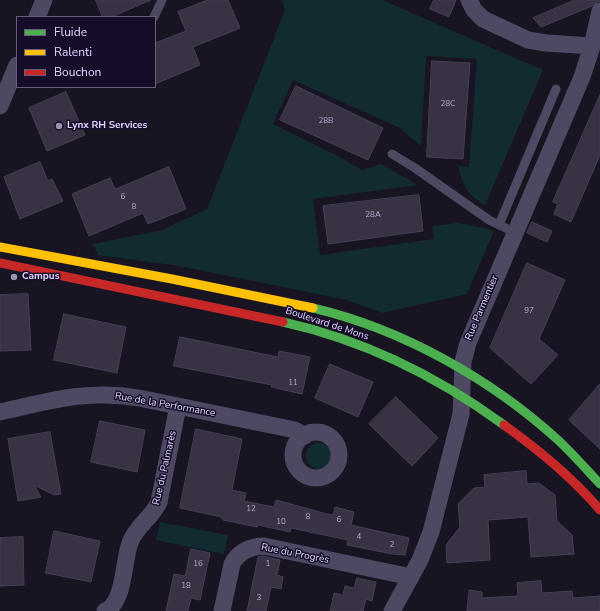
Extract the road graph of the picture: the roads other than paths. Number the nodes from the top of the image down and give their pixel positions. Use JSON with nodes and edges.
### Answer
{"nodes":[{"id":1,"x":44,"y":0,"type":"edge"},
{"id":2,"x":162,"y":0,"type":"edge"},
{"id":3,"x":469,"y":0,"type":"edge"},
{"id":4,"x":600,"y":11,"type":"edge"},
{"id":5,"x":37,"y":16,"type":"edge"},
{"id":6,"x":154,"y":16,"type":"edge"},
{"id":7,"x":592,"y":46,"type":"junction"},
{"id":8,"x":16,"y":67,"type":"edge"},
{"id":9,"x":556,"y":89,"type":"dead end"},
{"id":10,"x":1,"y":98,"type":"edge"},
{"id":11,"x":392,"y":154,"type":"dead end"},
{"id":12,"x":498,"y":225,"type":"junction"},
{"id":13,"x":514,"y":232,"type":"junction"},
{"id":14,"x":0,"y":247,"type":"edge"},
{"id":15,"x":0,"y":263,"type":"edge"},
{"id":16,"x":462,"y":369,"type":"junction"},
{"id":17,"x":462,"y":395,"type":"junction"},
{"id":18,"x":178,"y":406,"type":"junction"},
{"id":19,"x":0,"y":412,"type":"edge"},
{"id":20,"x":305,"y":436,"type":"dead end"},
{"id":21,"x":600,"y":484,"type":"edge"},
{"id":22,"x":600,"y":510,"type":"edge"},
{"id":23,"x":411,"y":577,"type":"junction"},
{"id":24,"x":105,"y":611,"type":"edge"},
{"id":25,"x":222,"y":611,"type":"edge"},
{"id":26,"x":392,"y":611,"type":"edge"}],
"edges":[{"from":1,"to":5,"type":"street"},
{"from":2,"to":6,"type":"lane"},
{"from":3,"to":7,"type":"street"},
{"from":4,"to":7,"type":"street","name":"Rue Parmentier"},
{"from":7,"to":13,"type":"street","name":"Rue Parmentier"},
{"from":8,"to":10,"type":"street"},
{"from":9,"to":12,"type":"lane"},
{"from":11,"to":12,"type":"lane"},
{"from":12,"to":13,"type":"lane"},
{"from":13,"to":16,"type":"street","name":"Rue Parmentier"},
{"from":14,"to":16,"type":"main road","name":"Boulevard de Mons"},
{"from":15,"to":17,"type":"main road","name":"Boulevard de Mons"},
{"from":16,"to":17,"type":"street","name":"Rue Parmentier"},
{"from":16,"to":21,"type":"main road","name":"Boulevard de Mons"},
{"from":17,"to":22,"type":"main road","name":"Boulevard de Mons"},
{"from":17,"to":23,"type":"street","name":"Rue Parmentier"},
{"from":18,"to":19,"type":"street","name":"Rue de la Performance"},
{"from":18,"to":20,"type":"street","name":"Rue de la Performance"},
{"from":18,"to":24,"type":"street","name":"Rue du Palmarès"},
{"from":23,"to":25,"type":"street","name":"Rue du Progrès"},
{"from":23,"to":26,"type":"street","name":"Rue Parmentier"}]}
